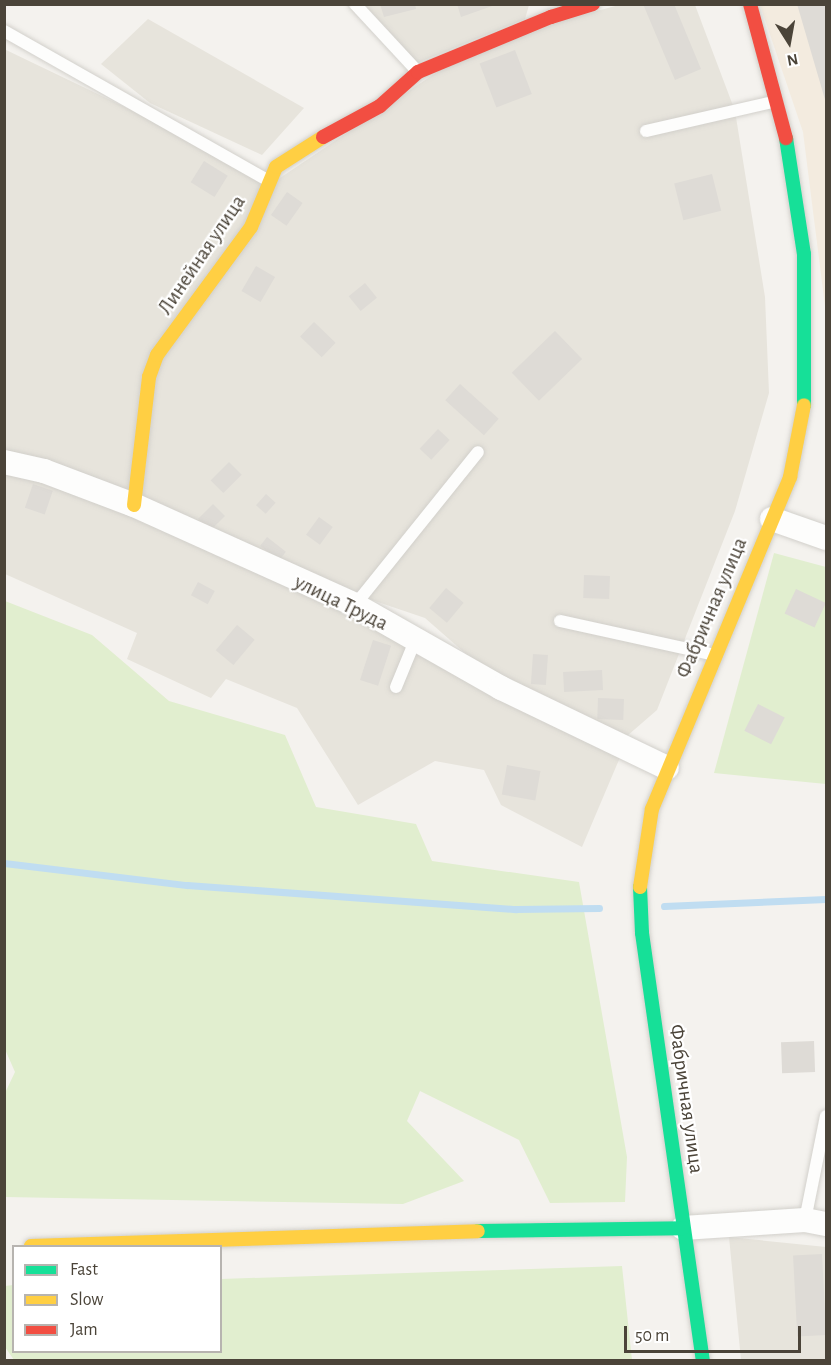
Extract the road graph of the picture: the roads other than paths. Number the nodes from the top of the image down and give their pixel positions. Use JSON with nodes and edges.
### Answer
{"nodes":[{"id":1,"x":356,"y":4,"type":"edge"},
{"id":2,"x":543,"y":4,"type":"edge"},
{"id":3,"x":594,"y":4,"type":"edge"},
{"id":4,"x":750,"y":4,"type":"edge"},
{"id":5,"x":551,"y":17,"type":"junction"},
{"id":6,"x":4,"y":31,"type":"edge"},
{"id":7,"x":418,"y":72,"type":"junction"},
{"id":8,"x":779,"y":100,"type":"junction"},
{"id":9,"x":646,"y":131,"type":"dead end"},
{"id":10,"x":267,"y":180,"type":"junction"},
{"id":11,"x":478,"y":452,"type":"dead end"},
{"id":12,"x":4,"y":462,"type":"edge"},
{"id":13,"x":134,"y":505,"type":"junction"},
{"id":14,"x":772,"y":519,"type":"junction"},
{"id":15,"x":826,"y":538,"type":"edge"},
{"id":16,"x":355,"y":605,"type":"junction"},
{"id":17,"x":560,"y":621,"type":"dead end"},
{"id":18,"x":415,"y":641,"type":"junction"},
{"id":19,"x":714,"y":655,"type":"junction"},
{"id":20,"x":396,"y":687,"type":"dead end"},
{"id":21,"x":668,"y":768,"type":"junction"},
{"id":22,"x":826,"y":1116,"type":"edge"},
{"id":23,"x":816,"y":1222,"type":"edge"},
{"id":24,"x":683,"y":1228,"type":"junction"},
{"id":25,"x":61,"y":1245,"type":"edge"},
{"id":26,"x":703,"y":1360,"type":"edge"}],
"edges":[{"from":1,"to":7,"type":"lane"},
{"from":2,"to":5,"type":"lane"},
{"from":3,"to":5,"type":"street","name":"Линейная улица"},
{"from":4,"to":8,"type":"street","name":"Фабричная улица"},
{"from":5,"to":7,"type":"street","name":"Линейная улица"},
{"from":6,"to":10,"type":"lane"},
{"from":7,"to":10,"type":"street","name":"Линейная улица"},
{"from":8,"to":9,"type":"lane"},
{"from":8,"to":14,"type":"street","name":"Фабричная улица"},
{"from":10,"to":13,"type":"street","name":"Линейная улица"},
{"from":11,"to":16,"type":"lane"},
{"from":12,"to":13,"type":"street","name":"улица Труда"},
{"from":13,"to":16,"type":"street","name":"улица Труда"},
{"from":14,"to":15,"type":"street"},
{"from":14,"to":19,"type":"street","name":"Фабричная улица"},
{"from":16,"to":18,"type":"street","name":"улица Труда"},
{"from":17,"to":19,"type":"lane"},
{"from":18,"to":20,"type":"lane"},
{"from":18,"to":21,"type":"street","name":"улица Труда"},
{"from":19,"to":21,"type":"street","name":"Фабричная улица"},
{"from":21,"to":24,"type":"street","name":"Фабричная улица"},
{"from":22,"to":23,"type":"lane"},
{"from":23,"to":24,"type":"street"},
{"from":24,"to":25,"type":"street"},
{"from":24,"to":26,"type":"street","name":"Фабричная улица"}]}
